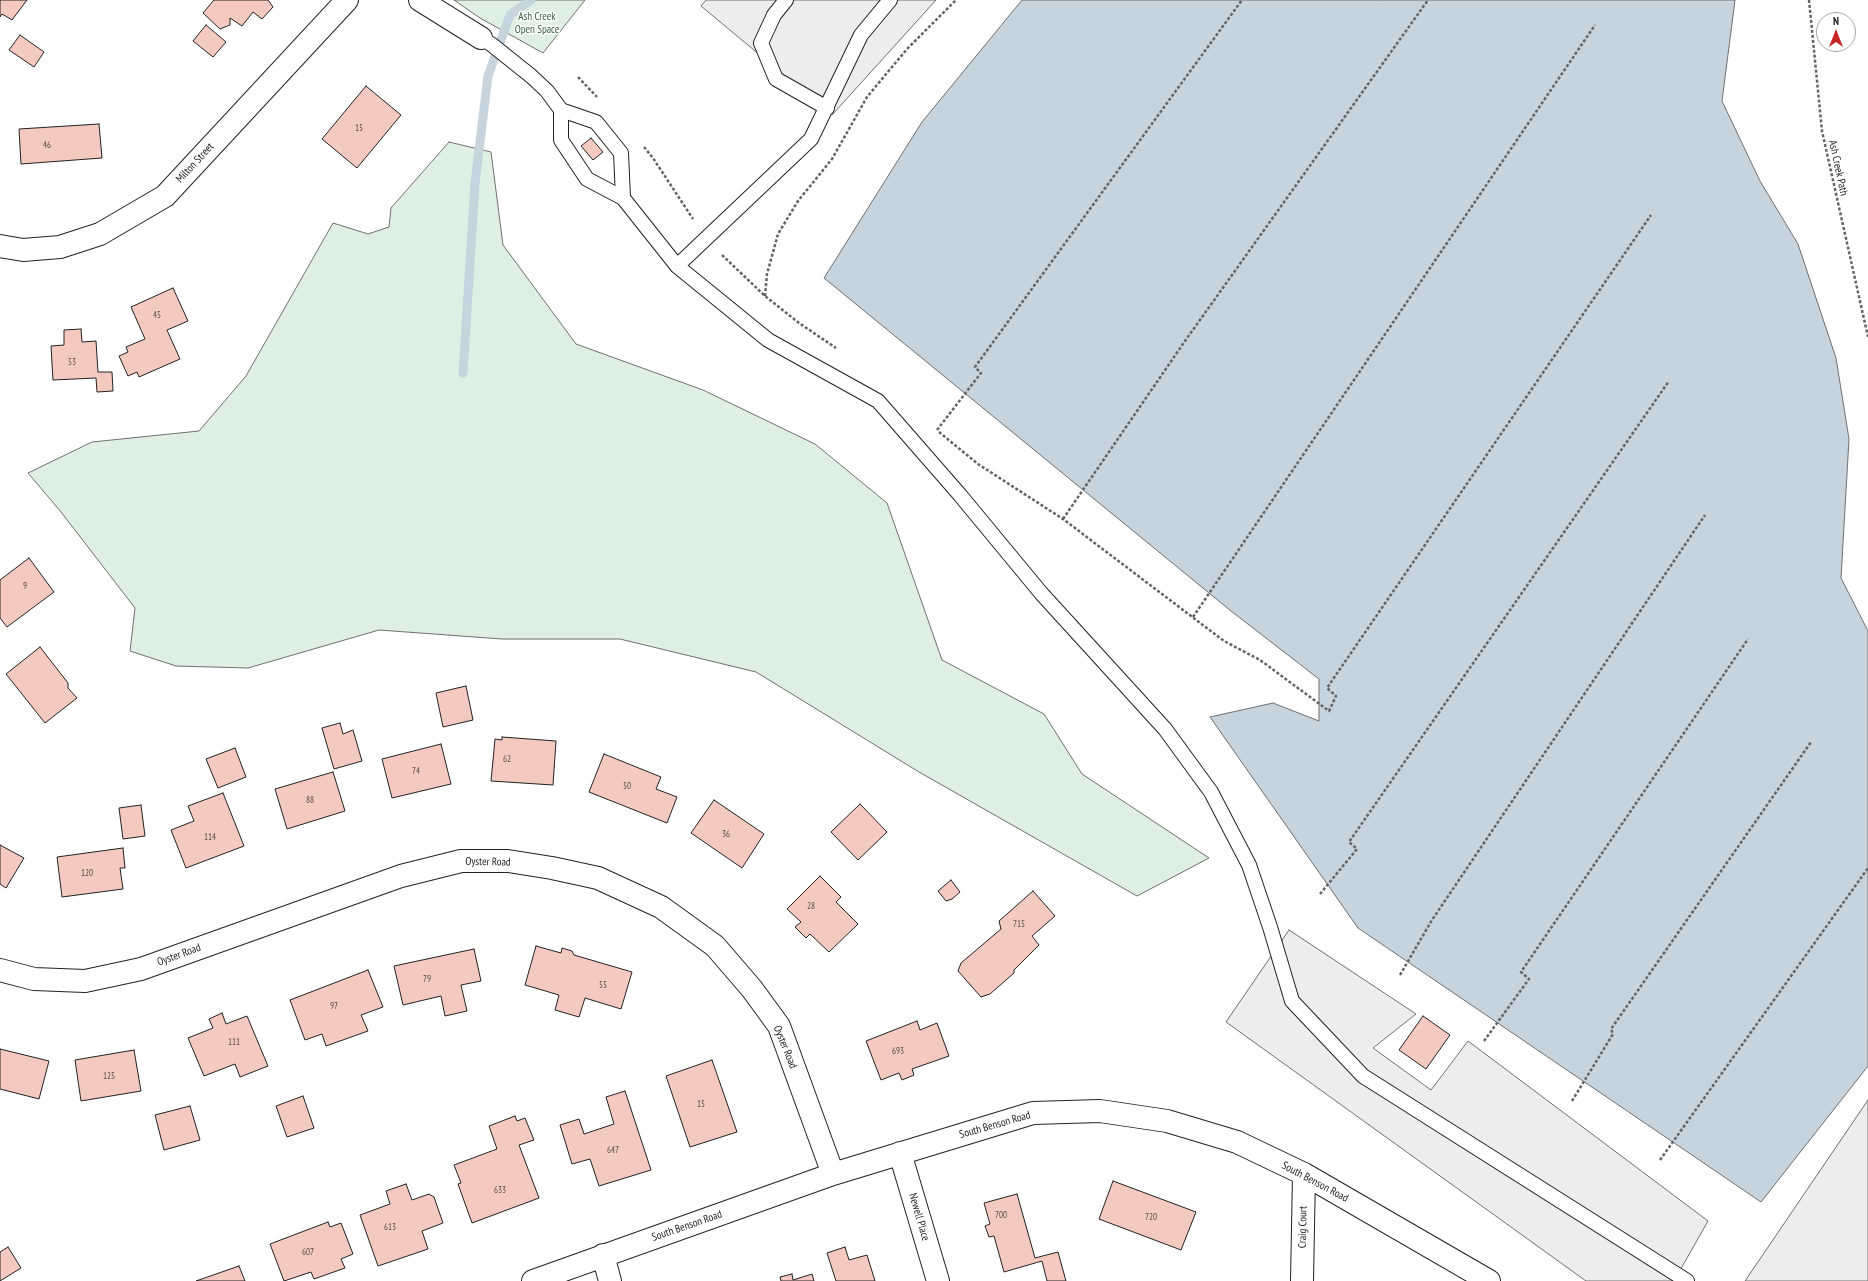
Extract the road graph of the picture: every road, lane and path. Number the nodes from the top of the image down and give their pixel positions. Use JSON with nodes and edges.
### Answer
{"nodes":[{"id":1,"x":347,"y":0,"type":"edge"},
{"id":2,"x":420,"y":0,"type":"edge"},
{"id":3,"x":786,"y":0,"type":"edge"},
{"id":4,"x":890,"y":0,"type":"edge"},
{"id":5,"x":956,"y":0,"type":"edge"},
{"id":6,"x":1242,"y":0,"type":"edge"},
{"id":7,"x":1428,"y":0,"type":"edge"},
{"id":8,"x":1809,"y":0,"type":"edge"},
{"id":9,"x":1595,"y":25,"type":"dead end"},
{"id":10,"x":486,"y":41,"type":"joint"},
{"id":11,"x":578,"y":77,"type":"dead end"},
{"id":12,"x":603,"y":102,"type":"dead end"},
{"id":13,"x":827,"y":108,"type":"junction"},
{"id":14,"x":561,"y":110,"type":"junction"},
{"id":15,"x":643,"y":146,"type":"dead end"},
{"id":16,"x":623,"y":198,"type":"junction"},
{"id":17,"x":1651,"y":214,"type":"dead end"},
{"id":18,"x":704,"y":238,"type":"junction"},
{"id":19,"x":0,"y":246,"type":"edge"},
{"id":20,"x":677,"y":266,"type":"junction"},
{"id":21,"x":765,"y":296,"type":"junction"},
{"id":22,"x":1868,"y":337,"type":"edge"},
{"id":23,"x":842,"y":353,"type":"dead end"},
{"id":24,"x":1669,"y":381,"type":"dead end"},
{"id":25,"x":931,"y":425,"type":"dead end"},
{"id":26,"x":937,"y":430,"type":"junction"},
{"id":27,"x":1705,"y":515,"type":"dead end"},
{"id":28,"x":1063,"y":520,"type":"junction"},
{"id":29,"x":1193,"y":617,"type":"junction"},
{"id":30,"x":1748,"y":639,"type":"dead end"},
{"id":31,"x":1810,"y":742,"type":"dead end"},
{"id":32,"x":1868,"y":868,"type":"edge"},
{"id":33,"x":1320,"y":894,"type":"dead end"},
{"id":34,"x":0,"y":970,"type":"edge"},
{"id":35,"x":1400,"y":975,"type":"dead end"},
{"id":36,"x":1484,"y":1041,"type":"dead end"},
{"id":37,"x":1572,"y":1101,"type":"dead end"},
{"id":38,"x":900,"y":1153,"type":"junction"},
{"id":39,"x":1660,"y":1160,"type":"dead end"},
{"id":40,"x":833,"y":1174,"type":"junction"},
{"id":41,"x":1304,"y":1174,"type":"junction"},
{"id":42,"x":603,"y":1255,"type":"junction"},
{"id":43,"x":533,"y":1281,"type":"edge"},
{"id":44,"x":610,"y":1281,"type":"edge"},
{"id":45,"x":938,"y":1281,"type":"edge"},
{"id":46,"x":1302,"y":1281,"type":"edge"},
{"id":47,"x":1488,"y":1281,"type":"edge"},
{"id":48,"x":1687,"y":1281,"type":"edge"}],
"edges":[{"from":1,"to":19,"type":"street","name":"Milton Street"},
{"from":2,"to":10,"type":"street"},
{"from":3,"to":13,"type":"lane"},
{"from":4,"to":13,"type":"lane"},
{"from":5,"to":21,"type":"path"},
{"from":6,"to":26,"type":"path"},
{"from":7,"to":28,"type":"path"},
{"from":8,"to":22,"type":"path","name":"Ash Creek Path"},
{"from":9,"to":29,"type":"path"},
{"from":10,"to":14,"type":"lane"},
{"from":11,"to":12,"type":"path"},
{"from":13,"to":18,"type":"lane"},
{"from":14,"to":16,"type":"lane"},
{"from":14,"to":16,"type":"lane"},
{"from":15,"to":18,"type":"path"},
{"from":16,"to":20,"type":"lane"},
{"from":17,"to":29,"type":"path"},
{"from":18,"to":20,"type":"lane"},
{"from":18,"to":21,"type":"path"},
{"from":20,"to":48,"type":"lane"},
{"from":21,"to":23,"type":"path"},
{"from":24,"to":33,"type":"path"},
{"from":25,"to":26,"type":"path"},
{"from":26,"to":28,"type":"path"},
{"from":27,"to":35,"type":"path"},
{"from":28,"to":29,"type":"path"},
{"from":30,"to":36,"type":"path"},
{"from":31,"to":37,"type":"path"},
{"from":32,"to":39,"type":"path"},
{"from":34,"to":40,"type":"street","name":"Oyster Road"},
{"from":38,"to":40,"type":"street","name":"South Benson Road"},
{"from":38,"to":41,"type":"street","name":"South Benson Road"},
{"from":38,"to":45,"type":"street","name":"Newell Place"},
{"from":40,"to":42,"type":"street","name":"South Benson Road"},
{"from":41,"to":46,"type":"street","name":"Craig Court"},
{"from":41,"to":47,"type":"street","name":"South Benson Road"},
{"from":42,"to":43,"type":"street","name":"South Benson Road"},
{"from":42,"to":44,"type":"street"}]}
